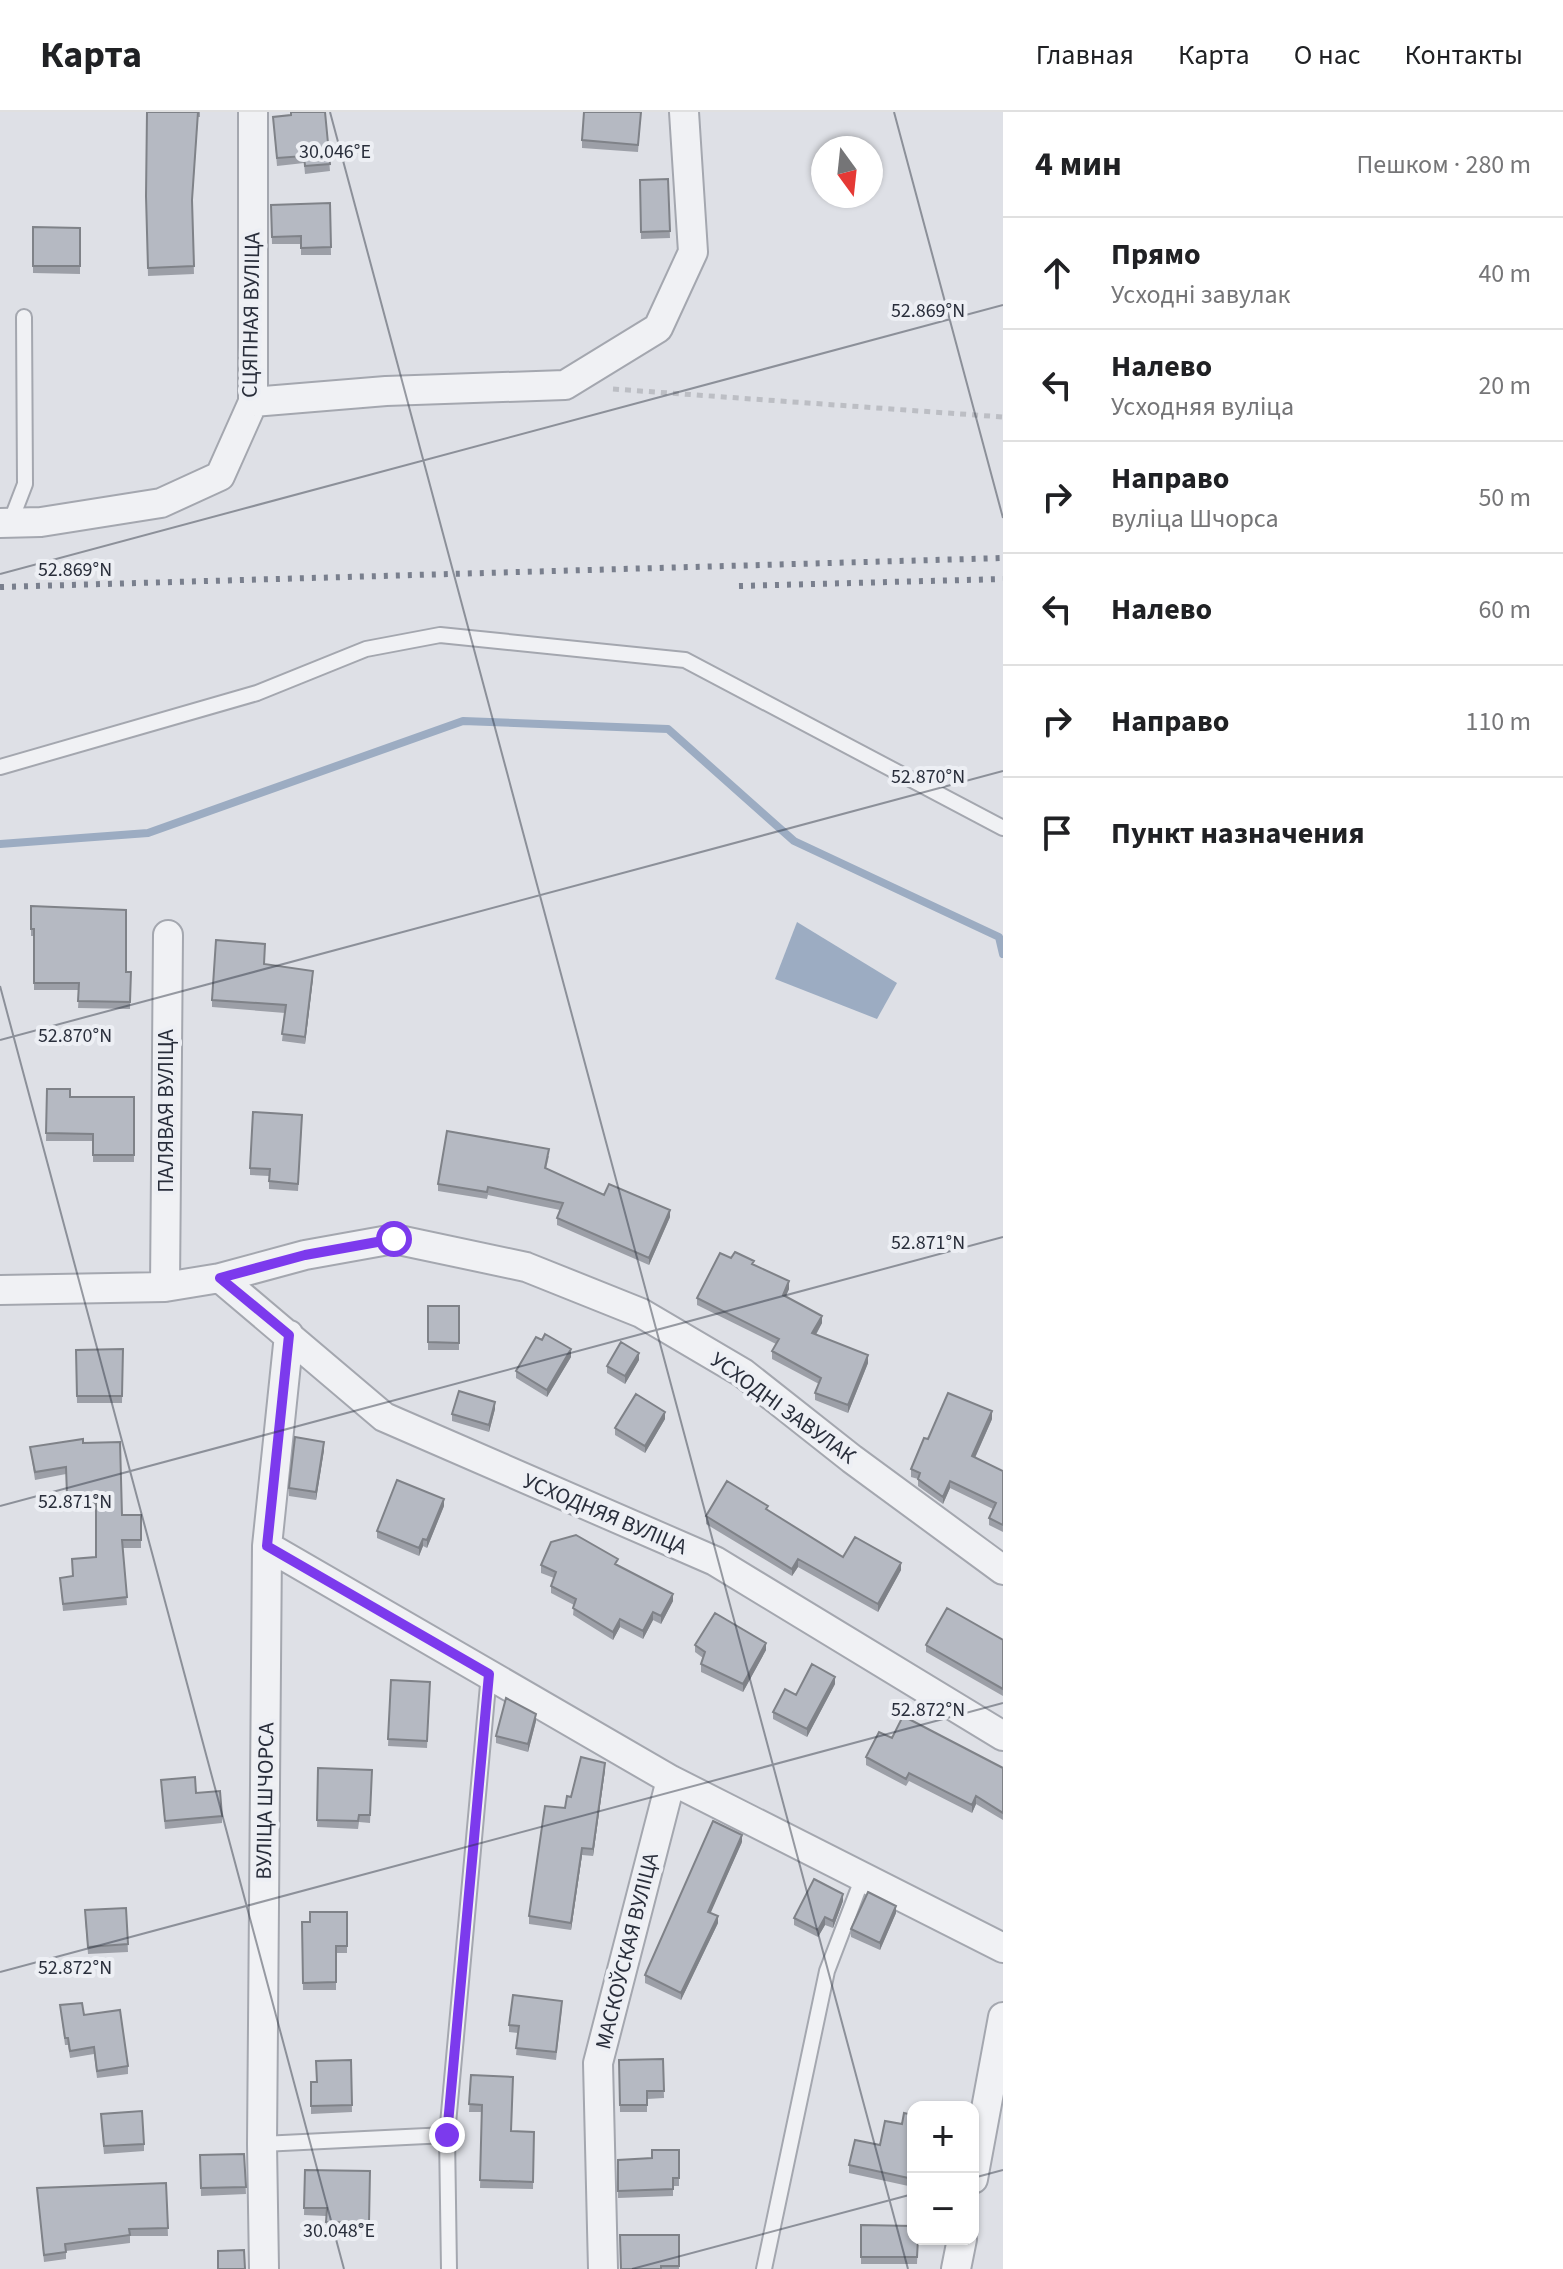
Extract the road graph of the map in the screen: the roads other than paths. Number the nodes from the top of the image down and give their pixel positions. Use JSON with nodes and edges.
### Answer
{"nodes":[{"id":1,"x":253,"y":112,"type":"edge"},
{"id":2,"x":684,"y":112,"type":"edge"},
{"id":3,"x":24,"y":317,"type":"dead end"},
{"id":4,"x":253,"y":402,"type":"junction"},
{"id":5,"x":5,"y":523,"type":"edge"},
{"id":6,"x":0,"y":767,"type":"edge"},
{"id":7,"x":1003,"y":828,"type":"edge"},
{"id":8,"x":168,"y":935,"type":"dead end"},
{"id":9,"x":220,"y":1278,"type":"junction"},
{"id":10,"x":165,"y":1287,"type":"junction"},
{"id":11,"x":0,"y":1290,"type":"edge"},
{"id":12,"x":289,"y":1335,"type":"junction"},
{"id":13,"x":267,"y":1546,"type":"junction"},
{"id":14,"x":1003,"y":1570,"type":"edge"},
{"id":15,"x":489,"y":1674,"type":"junction"},
{"id":16,"x":1003,"y":1736,"type":"edge"},
{"id":17,"x":671,"y":1780,"type":"junction"},
{"id":18,"x":863,"y":1877,"type":"junction"},
{"id":19,"x":1003,"y":1948,"type":"edge"},
{"id":20,"x":1003,"y":2017,"type":"edge"},
{"id":21,"x":447,"y":2135,"type":"junction"},
{"id":22,"x":262,"y":2144,"type":"junction"},
{"id":23,"x":974,"y":2173,"type":"edge"},
{"id":24,"x":961,"y":2245,"type":"edge"},
{"id":25,"x":264,"y":2269,"type":"edge"},
{"id":26,"x":449,"y":2269,"type":"edge"},
{"id":27,"x":603,"y":2269,"type":"edge"},
{"id":28,"x":764,"y":2269,"type":"edge"},
{"id":29,"x":956,"y":2269,"type":"edge"}],
"edges":[{"from":1,"to":4,"type":"street","name":"СЦЯПНАЯ ВУЛІЦА"},
{"from":2,"to":4,"type":"street"},
{"from":3,"to":5,"type":"lane"},
{"from":4,"to":5,"type":"street","name":"СЦЯПНАЯ ВУЛІЦА"},
{"from":6,"to":7,"type":"lane"},
{"from":8,"to":10,"type":"street","name":"ПАЛЯВАЯ ВУЛІЦА"},
{"from":9,"to":10,"type":"street","name":"УСХОДНІ ЗАВУЛАК"},
{"from":9,"to":12,"type":"street","name":"УСХОДНЯЯ ВУЛІЦА"},
{"from":9,"to":14,"type":"street","name":"УСХОДНІ ЗАВУЛАК"},
{"from":10,"to":11,"type":"street","name":"УСХОДНІ ЗАВУЛАК"},
{"from":12,"to":13,"type":"street","name":"ВУЛІЦА ШЧОРСА"},
{"from":12,"to":16,"type":"street","name":"УСХОДНЯЯ ВУЛІЦА"},
{"from":13,"to":15,"type":"street"},
{"from":13,"to":22,"type":"street","name":"ВУЛІЦА ШЧОРСА"},
{"from":15,"to":17,"type":"street"},
{"from":15,"to":21,"type":"lane"},
{"from":17,"to":18,"type":"street"},
{"from":17,"to":27,"type":"street","name":"МАСКОЎСКАЯ ВУЛІЦА"},
{"from":18,"to":19,"type":"street"},
{"from":18,"to":28,"type":"lane"},
{"from":20,"to":23,"type":"street"},
{"from":21,"to":22,"type":"lane"},
{"from":21,"to":26,"type":"lane"},
{"from":22,"to":25,"type":"street","name":"ВУЛІЦА ШЧОРСА"},
{"from":24,"to":29,"type":"street"}]}
